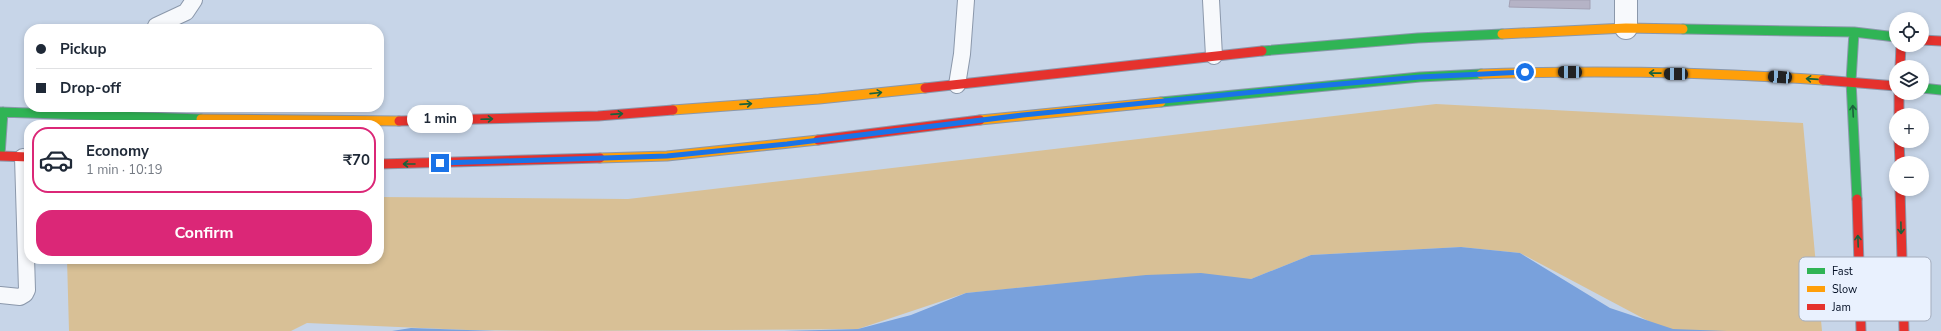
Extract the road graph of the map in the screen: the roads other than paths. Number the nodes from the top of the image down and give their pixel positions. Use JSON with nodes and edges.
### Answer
{"nodes":[{"id":1,"x":194,"y":0,"type":"edge"},
{"id":2,"x":966,"y":0,"type":"edge"},
{"id":3,"x":1211,"y":0,"type":"edge"},
{"id":4,"x":1626,"y":0,"type":"edge"},
{"id":5,"x":160,"y":24,"type":"edge"},
{"id":6,"x":1626,"y":28,"type":"junction"},
{"id":7,"x":1854,"y":32,"type":"junction"},
{"id":8,"x":1889,"y":36,"type":"edge"},
{"id":9,"x":1929,"y":41,"type":"edge"},
{"id":10,"x":1941,"y":42,"type":"edge"},
{"id":11,"x":1214,"y":56,"type":"junction"},
{"id":12,"x":1851,"y":81,"type":"junction"},
{"id":13,"x":957,"y":85,"type":"junction"},
{"id":14,"x":1889,"y":85,"type":"edge"},
{"id":15,"x":1929,"y":89,"type":"edge"},
{"id":16,"x":1941,"y":90,"type":"edge"},
{"id":17,"x":1,"y":112,"type":"edge"},
{"id":18,"x":278,"y":120,"type":"edge"},
{"id":19,"x":384,"y":121,"type":"edge"},
{"id":20,"x":0,"y":155,"type":"edge"},
{"id":21,"x":24,"y":157,"type":"edge"},
{"id":22,"x":384,"y":164,"type":"edge"},
{"id":23,"x":1900,"y":196,"type":"edge"},
{"id":24,"x":1858,"y":257,"type":"edge"},
{"id":25,"x":1902,"y":257,"type":"edge"},
{"id":26,"x":27,"y":264,"type":"edge"},
{"id":27,"x":0,"y":295,"type":"edge"},
{"id":28,"x":1903,"y":321,"type":"edge"},
{"id":29,"x":1904,"y":331,"type":"edge"}],
"edges":[{"from":1,"to":5,"type":"lane"},
{"from":2,"to":13,"type":"lane"},
{"from":3,"to":11,"type":"lane"},
{"from":4,"to":6,"type":"street"},
{"from":6,"to":7,"type":"street"},
{"from":6,"to":11,"type":"street"},
{"from":7,"to":8,"type":"street"},
{"from":7,"to":12,"type":"street"},
{"from":9,"to":10,"type":"street"},
{"from":11,"to":13,"type":"street"},
{"from":12,"to":14,"type":"street"},
{"from":12,"to":22,"type":"street","one_way":true},
{"from":24,"to":12,"type":"street","one_way":true},
{"from":19,"to":13,"type":"street","one_way":true},
{"from":15,"to":16,"type":"street"},
{"from":17,"to":18,"type":"street","one_way":true},
{"from":17,"to":20,"type":"street"},
{"from":20,"to":21,"type":"street"},
{"from":23,"to":25,"type":"street","one_way":true},
{"from":26,"to":27,"type":"lane"},
{"from":28,"to":29,"type":"street","one_way":true}]}
